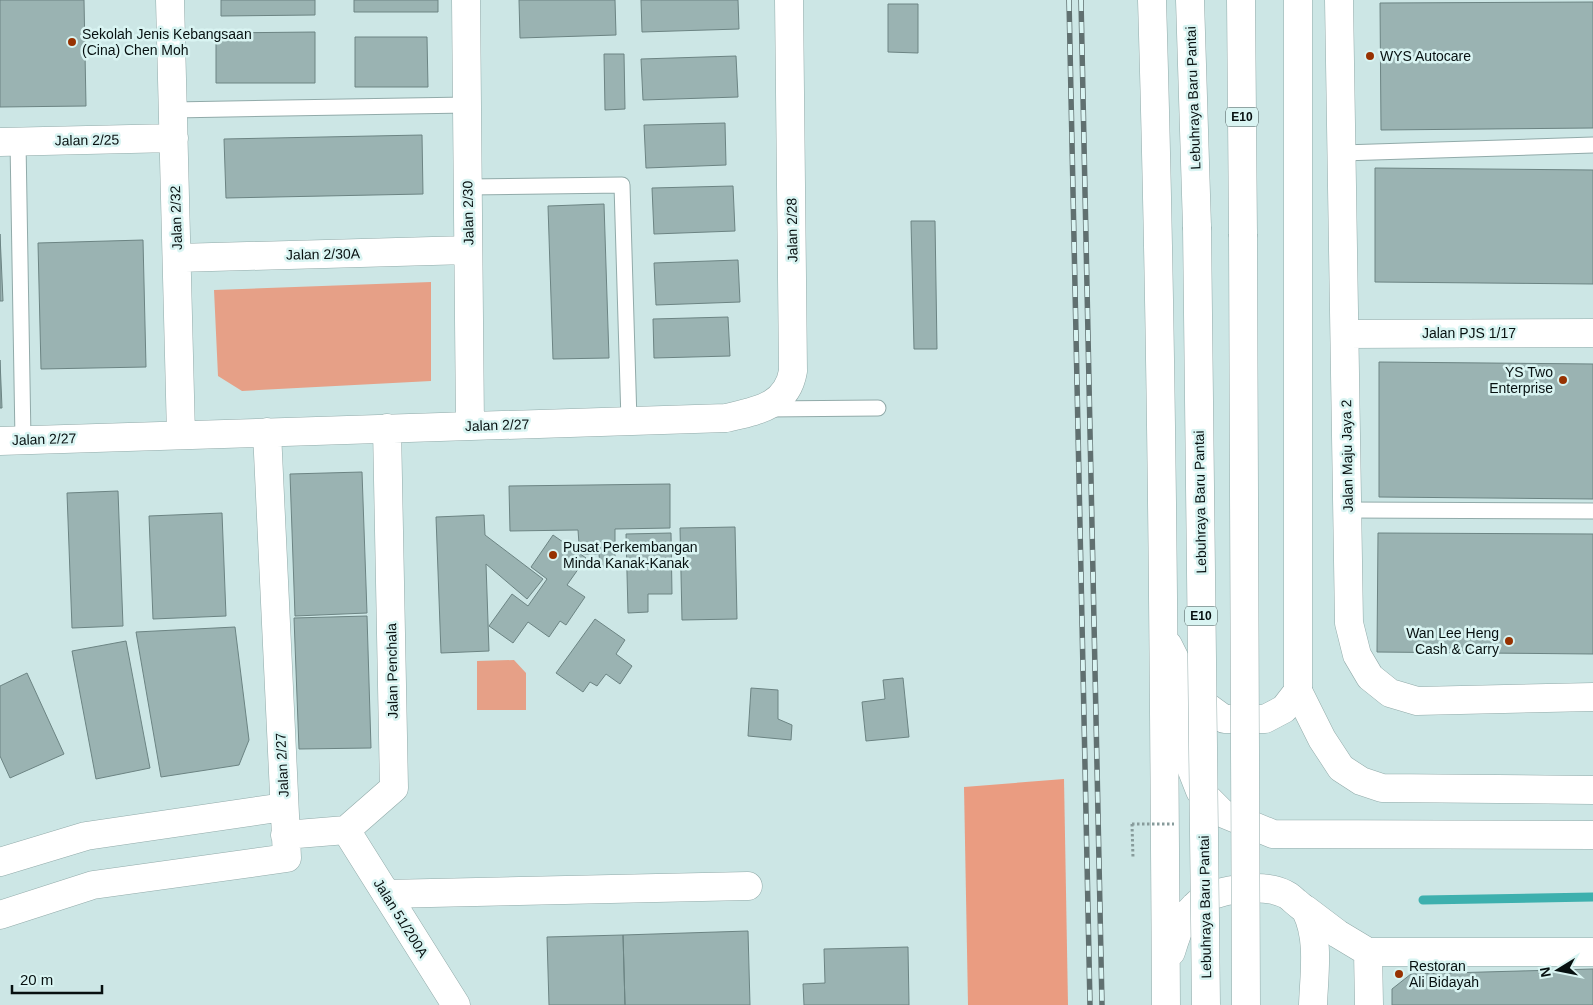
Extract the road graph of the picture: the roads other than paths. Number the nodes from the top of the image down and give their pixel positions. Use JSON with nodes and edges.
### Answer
{"nodes":[{"id":1,"x":170,"y":0,"type":"edge"},
{"id":2,"x":466,"y":0,"type":"edge"},
{"id":3,"x":789,"y":0,"type":"edge"},
{"id":4,"x":1152,"y":0,"type":"edge"},
{"id":5,"x":1190,"y":0,"type":"edge"},
{"id":6,"x":1241,"y":0,"type":"edge"},
{"id":7,"x":1298,"y":0,"type":"edge"},
{"id":8,"x":1339,"y":0,"type":"edge"},
{"id":9,"x":467,"y":105,"type":"junction"},
{"id":10,"x":173,"y":110,"type":"junction"},
{"id":11,"x":174,"y":138,"type":"junction"},
{"id":12,"x":9,"y":142,"type":"edge"},
{"id":13,"x":1593,"y":145,"type":"edge"},
{"id":14,"x":1342,"y":153,"type":"junction"},
{"id":15,"x":468,"y":187,"type":"junction"},
{"id":16,"x":468,"y":250,"type":"junction"},
{"id":17,"x":177,"y":258,"type":"junction"},
{"id":18,"x":1593,"y":333,"type":"edge"},
{"id":19,"x":1345,"y":334,"type":"junction"},
{"id":20,"x":878,"y":408,"type":"dead end"},
{"id":21,"x":763,"y":410,"type":"junction"},
{"id":22,"x":726,"y":418,"type":"joint"},
{"id":23,"x":629,"y":421,"type":"junction"},
{"id":24,"x":470,"y":426,"type":"junction"},
{"id":25,"x":386,"y":428,"type":"junction"},
{"id":26,"x":268,"y":432,"type":"junction"},
{"id":27,"x":181,"y":435,"type":"junction"},
{"id":28,"x":12,"y":440,"type":"edge"},
{"id":29,"x":1347,"y":510,"type":"junction"},
{"id":30,"x":1593,"y":511,"type":"edge"},
{"id":31,"x":1164,"y":638,"type":"junction"},
{"id":32,"x":1298,"y":691,"type":"junction"},
{"id":33,"x":1593,"y":697,"type":"edge"},
{"id":34,"x":1593,"y":790,"type":"edge"},
{"id":35,"x":284,"y":807,"type":"junction"},
{"id":36,"x":346,"y":830,"type":"junction"},
{"id":37,"x":1593,"y":835,"type":"edge"},
{"id":38,"x":286,"y":847,"type":"junction"},
{"id":39,"x":0,"y":862,"type":"edge"},
{"id":40,"x":748,"y":886,"type":"dead end"},
{"id":41,"x":386,"y":894,"type":"junction"},
{"id":42,"x":1305,"y":909,"type":"junction"},
{"id":43,"x":0,"y":915,"type":"edge"},
{"id":44,"x":1368,"y":952,"type":"junction"},
{"id":45,"x":1593,"y":952,"type":"edge"},
{"id":46,"x":1166,"y":971,"type":"junction"},
{"id":47,"x":456,"y":1005,"type":"edge"},
{"id":48,"x":1166,"y":1005,"type":"edge"},
{"id":49,"x":1206,"y":1005,"type":"edge"},
{"id":50,"x":1246,"y":1005,"type":"edge"},
{"id":51,"x":1313,"y":1005,"type":"edge"},
{"id":52,"x":1369,"y":1005,"type":"edge"}],
"edges":[{"from":1,"to":10,"type":"main road","name":"Jalan 2/32"},
{"from":2,"to":9,"type":"main road","name":"Jalan 2/30"},
{"from":3,"to":21,"type":"main road","name":"Jalan 2/28"},
{"from":4,"to":31,"type":"main road"},
{"from":5,"to":49,"type":"main road","name":"Lebuhraya Baru Pantai","number":"E10","bridge":true},
{"from":6,"to":50,"type":"main road","number":"E10","bridge":true},
{"from":7,"to":32,"type":"main road"},
{"from":8,"to":14,"type":"main road","name":"Jalan Maju Jaya 2"},
{"from":9,"to":10,"type":"lane"},
{"from":9,"to":15,"type":"main road","name":"Jalan 2/30"},
{"from":10,"to":11,"type":"main road","name":"Jalan 2/32"},
{"from":11,"to":12,"type":"main road","name":"Jalan 2/25"},
{"from":11,"to":17,"type":"main road","name":"Jalan 2/32"},
{"from":12,"to":28,"type":"lane"},
{"from":13,"to":14,"type":"lane"},
{"from":14,"to":19,"type":"main road","name":"Jalan Maju Jaya 2"},
{"from":15,"to":16,"type":"main road","name":"Jalan 2/30"},
{"from":15,"to":23,"type":"lane"},
{"from":16,"to":17,"type":"main road","name":"Jalan 2/30A"},
{"from":16,"to":24,"type":"main road","name":"Jalan 2/30"},
{"from":17,"to":27,"type":"main road","name":"Jalan 2/32"},
{"from":18,"to":19,"type":"main road","name":"Jalan PJS 1/17"},
{"from":19,"to":29,"type":"main road","name":"Jalan Maju Jaya 2"},
{"from":20,"to":21,"type":"lane"},
{"from":21,"to":22,"type":"main road","name":"Jalan 2/28"},
{"from":22,"to":23,"type":"main road","name":"Jalan 2/27"},
{"from":23,"to":24,"type":"main road","name":"Jalan 2/27"},
{"from":24,"to":25,"type":"main road","name":"Jalan 2/27"},
{"from":25,"to":26,"type":"main road","name":"Jalan 2/27"},
{"from":25,"to":36,"type":"main road","name":"Jalan Penchala"},
{"from":26,"to":27,"type":"main road","name":"Jalan 2/27"},
{"from":26,"to":35,"type":"main road","name":"Jalan 2/27"},
{"from":27,"to":28,"type":"main road","name":"Jalan 2/27"},
{"from":29,"to":30,"type":"lane"},
{"from":29,"to":33,"type":"main road","name":"Jalan Maju Jaya 2"},
{"from":31,"to":32,"type":"main road"},
{"from":31,"to":37,"type":"main road"},
{"from":31,"to":46,"type":"main road"},
{"from":32,"to":34,"type":"main road"},
{"from":35,"to":38,"type":"main road","name":"Jalan 2/27"},
{"from":35,"to":39,"type":"main road"},
{"from":36,"to":38,"type":"main road"},
{"from":36,"to":41,"type":"main road","name":"Jalan 51/200A"},
{"from":38,"to":43,"type":"main road"},
{"from":40,"to":41,"type":"main road"},
{"from":41,"to":47,"type":"main road","name":"Jalan 51/200A"},
{"from":42,"to":44,"type":"main road"},
{"from":42,"to":46,"type":"main road"},
{"from":42,"to":51,"type":"main road"},
{"from":44,"to":45,"type":"main road"},
{"from":44,"to":52,"type":"main road"},
{"from":46,"to":48,"type":"main road"}]}
